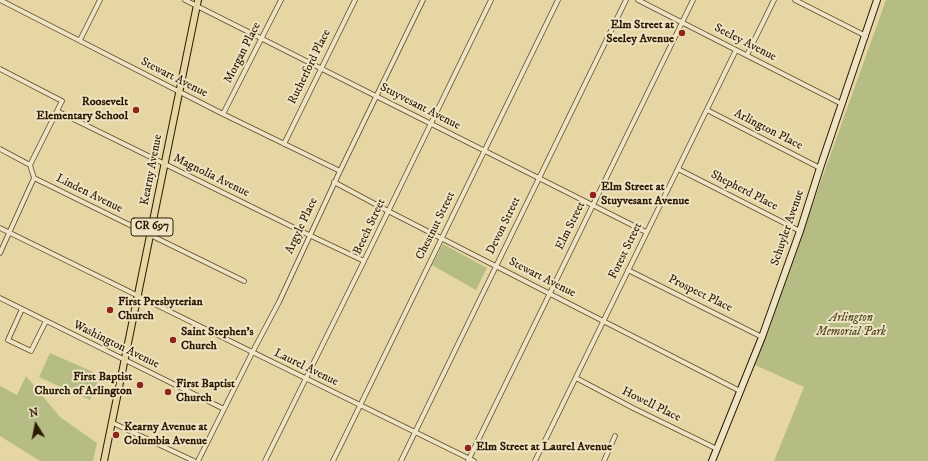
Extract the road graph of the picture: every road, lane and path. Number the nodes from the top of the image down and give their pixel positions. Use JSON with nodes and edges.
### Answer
{"nodes":[{"id":1,"x":0,"y":0,"type":"edge"},
{"id":2,"x":100,"y":0,"type":"edge"},
{"id":3,"x":185,"y":0,"type":"edge"},
{"id":4,"x":281,"y":0,"type":"edge"},
{"id":5,"x":355,"y":0,"type":"edge"},
{"id":6,"x":491,"y":0,"type":"edge"},
{"id":7,"x":558,"y":0,"type":"edge"},
{"id":8,"x":626,"y":0,"type":"edge"},
{"id":9,"x":638,"y":0,"type":"edge"},
{"id":10,"x":693,"y":0,"type":"edge"},
{"id":11,"x":774,"y":0,"type":"edge"},
{"id":12,"x":795,"y":0,"type":"edge"},
{"id":13,"x":877,"y":0,"type":"edge"},
{"id":14,"x":6,"y":1,"type":"edge"},
{"id":15,"x":422,"y":1,"type":"edge"},
{"id":16,"x":197,"y":3,"type":"edge"},
{"id":17,"x":682,"y":22,"type":"junction"},
{"id":18,"x":866,"y":36,"type":"junction"},
{"id":19,"x":262,"y":38,"type":"junction"},
{"id":20,"x":80,"y":40,"type":"junction"},
{"id":21,"x":736,"y":50,"type":"junction"},
{"id":22,"x":747,"y":56,"type":"junction"},
{"id":23,"x":321,"y":68,"type":"junction"},
{"id":24,"x":0,"y":69,"type":"edge"},
{"id":25,"x":180,"y":91,"type":"junction"},
{"id":26,"x":376,"y":96,"type":"junction"},
{"id":27,"x":842,"y":104,"type":"junction"},
{"id":28,"x":707,"y":110,"type":"junction"},
{"id":29,"x":57,"y":111,"type":"junction"},
{"id":30,"x":224,"y":114,"type":"junction"},
{"id":31,"x":430,"y":123,"type":"junction"},
{"id":32,"x":284,"y":144,"type":"junction"},
{"id":33,"x":0,"y":149,"type":"edge"},
{"id":34,"x":484,"y":150,"type":"junction"},
{"id":35,"x":164,"y":164,"type":"junction"},
{"id":36,"x":30,"y":165,"type":"junction"},
{"id":37,"x":678,"y":168,"type":"junction"},
{"id":38,"x":820,"y":168,"type":"junction"},
{"id":39,"x":340,"y":171,"type":"junction"},
{"id":40,"x":34,"y":178,"type":"junction"},
{"id":41,"x":538,"y":178,"type":"junction"},
{"id":42,"x":334,"y":182,"type":"junction"},
{"id":43,"x":592,"y":205,"type":"junction"},
{"id":44,"x":388,"y":211,"type":"junction"},
{"id":45,"x":0,"y":228,"type":"edge"},
{"id":46,"x":800,"y":230,"type":"junction"},
{"id":47,"x":646,"y":232,"type":"junction"},
{"id":48,"x":9,"y":233,"type":"junction"},
{"id":49,"x":150,"y":235,"type":"junction"},
{"id":50,"x":309,"y":235,"type":"junction"},
{"id":51,"x":442,"y":238,"type":"junction"},
{"id":52,"x":0,"y":253,"type":"edge"},
{"id":53,"x":364,"y":261,"type":"junction"},
{"id":54,"x":496,"y":266,"type":"junction"},
{"id":55,"x":628,"y":270,"type":"junction"},
{"id":56,"x":244,"y":281,"type":"dead end"},
{"id":57,"x":549,"y":293,"type":"junction"},
{"id":58,"x":139,"y":296,"type":"junction"},
{"id":59,"x":0,"y":298,"type":"edge"},
{"id":60,"x":22,"y":310,"type":"junction"},
{"id":61,"x":46,"y":321,"type":"junction"},
{"id":62,"x":604,"y":321,"type":"junction"},
{"id":63,"x":762,"y":336,"type":"junction"},
{"id":64,"x":252,"y":352,"type":"junction"},
{"id":65,"x":125,"y":360,"type":"junction"},
{"id":66,"x":306,"y":378,"type":"junction"},
{"id":67,"x":576,"y":378,"type":"junction"},
{"id":68,"x":740,"y":392,"type":"junction"},
{"id":69,"x":360,"y":406,"type":"junction"},
{"id":70,"x":224,"y":409,"type":"junction"},
{"id":71,"x":113,"y":423,"type":"junction"},
{"id":72,"x":415,"y":432,"type":"junction"},
{"id":73,"x":615,"y":436,"type":"dead end"},
{"id":74,"x":717,"y":449,"type":"junction"},
{"id":75,"x":470,"y":460,"type":"edge"},
{"id":76,"x":104,"y":461,"type":"edge"},
{"id":77,"x":194,"y":461,"type":"edge"},
{"id":78,"x":198,"y":461,"type":"edge"},
{"id":79,"x":265,"y":461,"type":"edge"},
{"id":80,"x":333,"y":461,"type":"edge"},
{"id":81,"x":401,"y":461,"type":"edge"},
{"id":82,"x":535,"y":461,"type":"edge"},
{"id":83,"x":604,"y":461,"type":"edge"},
{"id":84,"x":712,"y":461,"type":"edge"}],
"edges":[{"from":1,"to":14,"type":"street","name":"Stewart Avenue"},
{"from":2,"to":20,"type":"street"},
{"from":3,"to":16,"type":"street","name":"Stuyvesant Avenue"},
{"from":4,"to":19,"type":"street","name":"Morgan Place"},
{"from":5,"to":23,"type":"street","name":"Rutherford Place"},
{"from":6,"to":31,"type":"street","name":"Beech Street"},
{"from":7,"to":34,"type":"street","name":"Chestnut Street"},
{"from":8,"to":41,"type":"street","name":"Devon Street"},
{"from":9,"to":17,"type":"street","name":"Seeley Avenue"},
{"from":10,"to":17,"type":"street","name":"Elm Street"},
{"from":11,"to":22,"type":"street"},
{"from":12,"to":18,"type":"street"},
{"from":13,"to":18,"type":"main road","name":"Schuyler Avenue"},
{"from":14,"to":20,"type":"street","name":"Stewart Avenue"},
{"from":15,"to":26,"type":"street","name":"Argyle Place"},
{"from":16,"to":19,"type":"street","name":"Stuyvesant Avenue"},
{"from":16,"to":25,"type":"main road","name":"Kearny Avenue","number":"CR 697"},
{"from":17,"to":21,"type":"street","name":"Seeley Avenue"},
{"from":17,"to":43,"type":"street","name":"Elm Street"},
{"from":18,"to":27,"type":"main road","name":"Schuyler Avenue"},
{"from":19,"to":23,"type":"street","name":"Stuyvesant Avenue"},
{"from":19,"to":30,"type":"street","name":"Morgan Place"},
{"from":20,"to":25,"type":"street","name":"Stewart Avenue"},
{"from":21,"to":22,"type":"street","name":"Seeley Avenue"},
{"from":21,"to":28,"type":"street","name":"Forest Street"},
{"from":22,"to":27,"type":"street","name":"Seeley Avenue"},
{"from":23,"to":26,"type":"street","name":"Stuyvesant Avenue"},
{"from":23,"to":32,"type":"street","name":"Rutherford Place"},
{"from":24,"to":29,"type":"street"},
{"from":25,"to":30,"type":"street","name":"Stewart Avenue"},
{"from":25,"to":35,"type":"main road","name":"Kearny Avenue","number":"CR 697"},
{"from":26,"to":31,"type":"street","name":"Stuyvesant Avenue"},
{"from":26,"to":39,"type":"street","name":"Argyle Place"},
{"from":27,"to":38,"type":"main road","name":"Schuyler Avenue"},
{"from":28,"to":37,"type":"street","name":"Forest Street"},
{"from":28,"to":38,"type":"street","name":"Arlington Place"},
{"from":29,"to":35,"type":"street","name":"Magnolia Avenue"},
{"from":29,"to":36,"type":"street"},
{"from":30,"to":32,"type":"street","name":"Stewart Avenue"},
{"from":31,"to":34,"type":"street","name":"Stuyvesant Avenue"},
{"from":31,"to":44,"type":"street","name":"Beech Street"},
{"from":32,"to":39,"type":"street","name":"Stewart Avenue"},
{"from":33,"to":36,"type":"street"},
{"from":34,"to":41,"type":"street","name":"Stuyvesant Avenue"},
{"from":34,"to":51,"type":"street","name":"Chestnut Street"},
{"from":35,"to":49,"type":"main road","name":"Kearny Avenue","number":"CR 697"},
{"from":35,"to":50,"type":"street","name":"Magnolia Avenue"},
{"from":36,"to":40,"type":"street"},
{"from":37,"to":46,"type":"street","name":"Shepherd Place"},
{"from":37,"to":47,"type":"street","name":"Forest Street"},
{"from":38,"to":46,"type":"main road","name":"Schuyler Avenue"},
{"from":39,"to":42,"type":"street","name":"Argyle Place"},
{"from":40,"to":48,"type":"street"},
{"from":40,"to":49,"type":"street","name":"Linden Avenue"},
{"from":41,"to":43,"type":"street","name":"Stuyvesant Avenue"},
{"from":41,"to":54,"type":"street","name":"Devon Street"},
{"from":42,"to":44,"type":"street","name":"Stewart Avenue"},
{"from":42,"to":50,"type":"street","name":"Argyle Place"},
{"from":43,"to":47,"type":"street","name":"Stuyvesant Avenue"},
{"from":43,"to":57,"type":"street","name":"Elm Street"},
{"from":44,"to":51,"type":"street","name":"Stewart Avenue"},
{"from":44,"to":53,"type":"street","name":"Beech Street"},
{"from":45,"to":48,"type":"street","name":"Laurel Avenue"},
{"from":46,"to":63,"type":"main road","name":"Schuyler Avenue"},
{"from":47,"to":55,"type":"street","name":"Forest Street"},
{"from":48,"to":52,"type":"street"},
{"from":48,"to":58,"type":"street","name":"Laurel Avenue"},
{"from":49,"to":56,"type":"street","name":"Linden Avenue"},
{"from":49,"to":58,"type":"main road","name":"Kearny Avenue","number":"CR 697"},
{"from":50,"to":53,"type":"street","name":"Magnolia Avenue"},
{"from":50,"to":64,"type":"street","name":"Argyle Place"},
{"from":51,"to":54,"type":"street","name":"Stewart Avenue"},
{"from":51,"to":69,"type":"street","name":"Chestnut Street"},
{"from":53,"to":66,"type":"street","name":"Beech Street"},
{"from":54,"to":57,"type":"street","name":"Stewart Avenue"},
{"from":54,"to":72,"type":"street","name":"Devon Street"},
{"from":55,"to":62,"type":"street","name":"Forest Street"},
{"from":55,"to":63,"type":"street","name":"Prospect Place"},
{"from":57,"to":62,"type":"street","name":"Stewart Avenue"},
{"from":57,"to":75,"type":"street","name":"Elm Street"},
{"from":58,"to":64,"type":"street","name":"Laurel Avenue"},
{"from":58,"to":65,"type":"main road","name":"Kearny Avenue","number":"CR 697"},
{"from":59,"to":60,"type":"street","name":"Washington Avenue"},
{"from":60,"to":61,"type":"street","name":"Washington Avenue"},
{"from":60,"to":61,"type":"street"},
{"from":61,"to":65,"type":"street","name":"Washington Avenue"},
{"from":62,"to":67,"type":"street","name":"Forest Street"},
{"from":62,"to":68,"type":"street","name":"Stewart Avenue"},
{"from":63,"to":68,"type":"main road","name":"Schuyler Avenue"},
{"from":64,"to":66,"type":"street","name":"Laurel Avenue"},
{"from":64,"to":70,"type":"street","name":"Argyle Place"},
{"from":65,"to":70,"type":"street","name":"Washington Avenue"},
{"from":65,"to":71,"type":"main road","name":"Kearny Avenue","number":"CR 697"},
{"from":66,"to":69,"type":"street","name":"Laurel Avenue"},
{"from":66,"to":79,"type":"street","name":"Beech Street"},
{"from":67,"to":74,"type":"street","name":"Howell Place"},
{"from":67,"to":82,"type":"street","name":"Forest Street"},
{"from":68,"to":74,"type":"main road","name":"Schuyler Avenue"},
{"from":69,"to":72,"type":"street","name":"Laurel Avenue"},
{"from":69,"to":80,"type":"street","name":"Chestnut Street"},
{"from":70,"to":78,"type":"street","name":"Argyle Place"},
{"from":71,"to":76,"type":"main road","name":"Kearny Avenue","number":"CR 697"},
{"from":71,"to":77,"type":"street"},
{"from":72,"to":75,"type":"street","name":"Laurel Avenue"},
{"from":72,"to":81,"type":"street","name":"Devon Street"},
{"from":73,"to":83,"type":"street"},
{"from":74,"to":84,"type":"main road","name":"Schuyler Avenue"}]}
